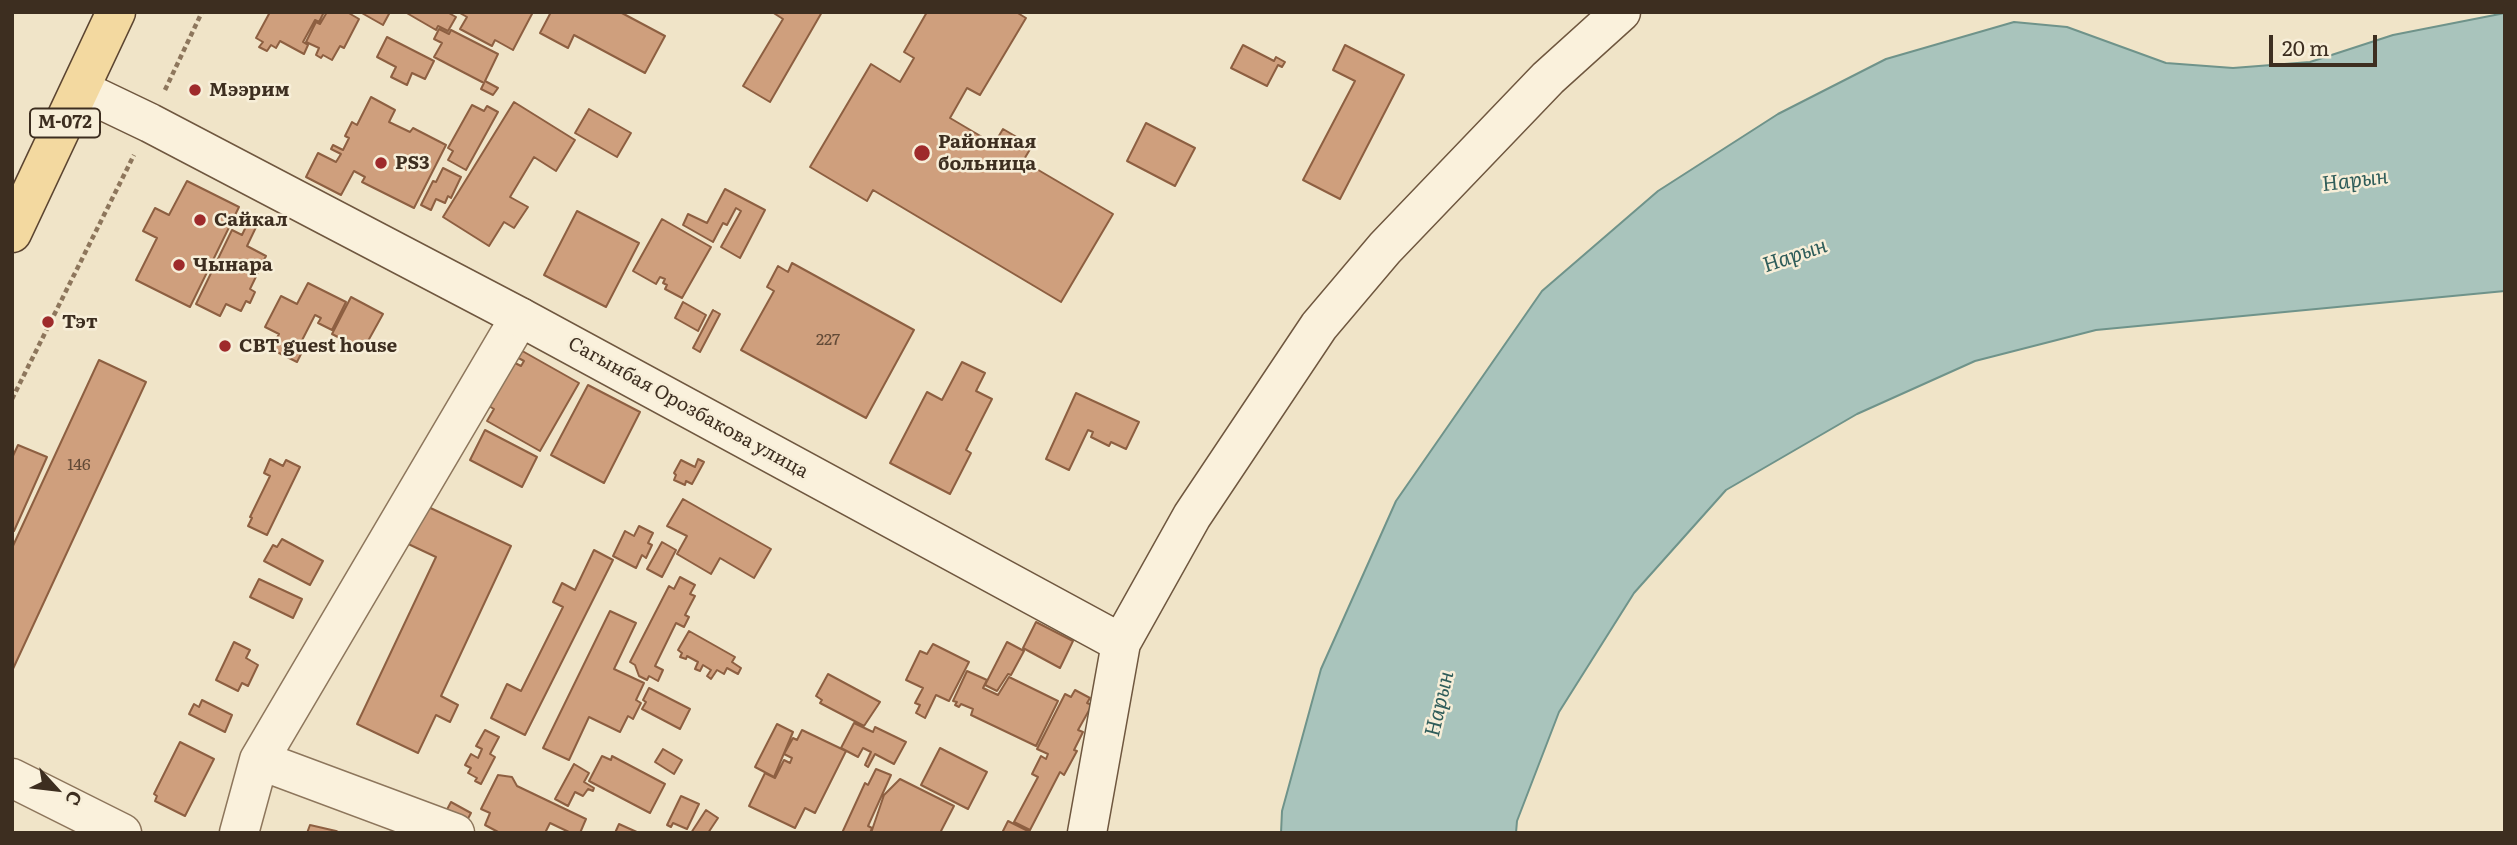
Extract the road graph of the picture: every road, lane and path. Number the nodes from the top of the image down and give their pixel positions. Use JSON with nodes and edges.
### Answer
{"nodes":[{"id":1,"x":116,"y":12,"type":"edge"},
{"id":2,"x":202,"y":12,"type":"edge"},
{"id":3,"x":1621,"y":12,"type":"edge"},
{"id":4,"x":81,"y":90,"type":"junction"},
{"id":5,"x":150,"y":123,"type":"junction"},
{"id":6,"x":12,"y":233,"type":"edge"},
{"id":7,"x":520,"y":317,"type":"junction"},
{"id":8,"x":12,"y":399,"type":"edge"},
{"id":9,"x":1121,"y":643,"type":"junction"},
{"id":10,"x":260,"y":760,"type":"junction"},
{"id":11,"x":12,"y":778,"type":"edge"},
{"id":12,"x":122,"y":833,"type":"edge"},
{"id":13,"x":239,"y":833,"type":"edge"},
{"id":14,"x":455,"y":833,"type":"edge"},
{"id":15,"x":1087,"y":833,"type":"edge"}],
"edges":[{"from":1,"to":4,"type":"main road","number":"М-072"},
{"from":2,"to":5,"type":"path"},
{"from":3,"to":9,"type":"street"},
{"from":4,"to":5,"type":"street","name":"Сагынбая Орозбакова улица"},
{"from":4,"to":6,"type":"main road","number":"М-072"},
{"from":5,"to":7,"type":"street","name":"Сагынбая Орозбакова улица"},
{"from":5,"to":8,"type":"path"},
{"from":7,"to":9,"type":"street","name":"Сагынбая Орозбакова улица"},
{"from":7,"to":10,"type":"street"},
{"from":9,"to":15,"type":"street"},
{"from":10,"to":13,"type":"street"},
{"from":10,"to":14,"type":"street"},
{"from":11,"to":12,"type":"street"}]}
